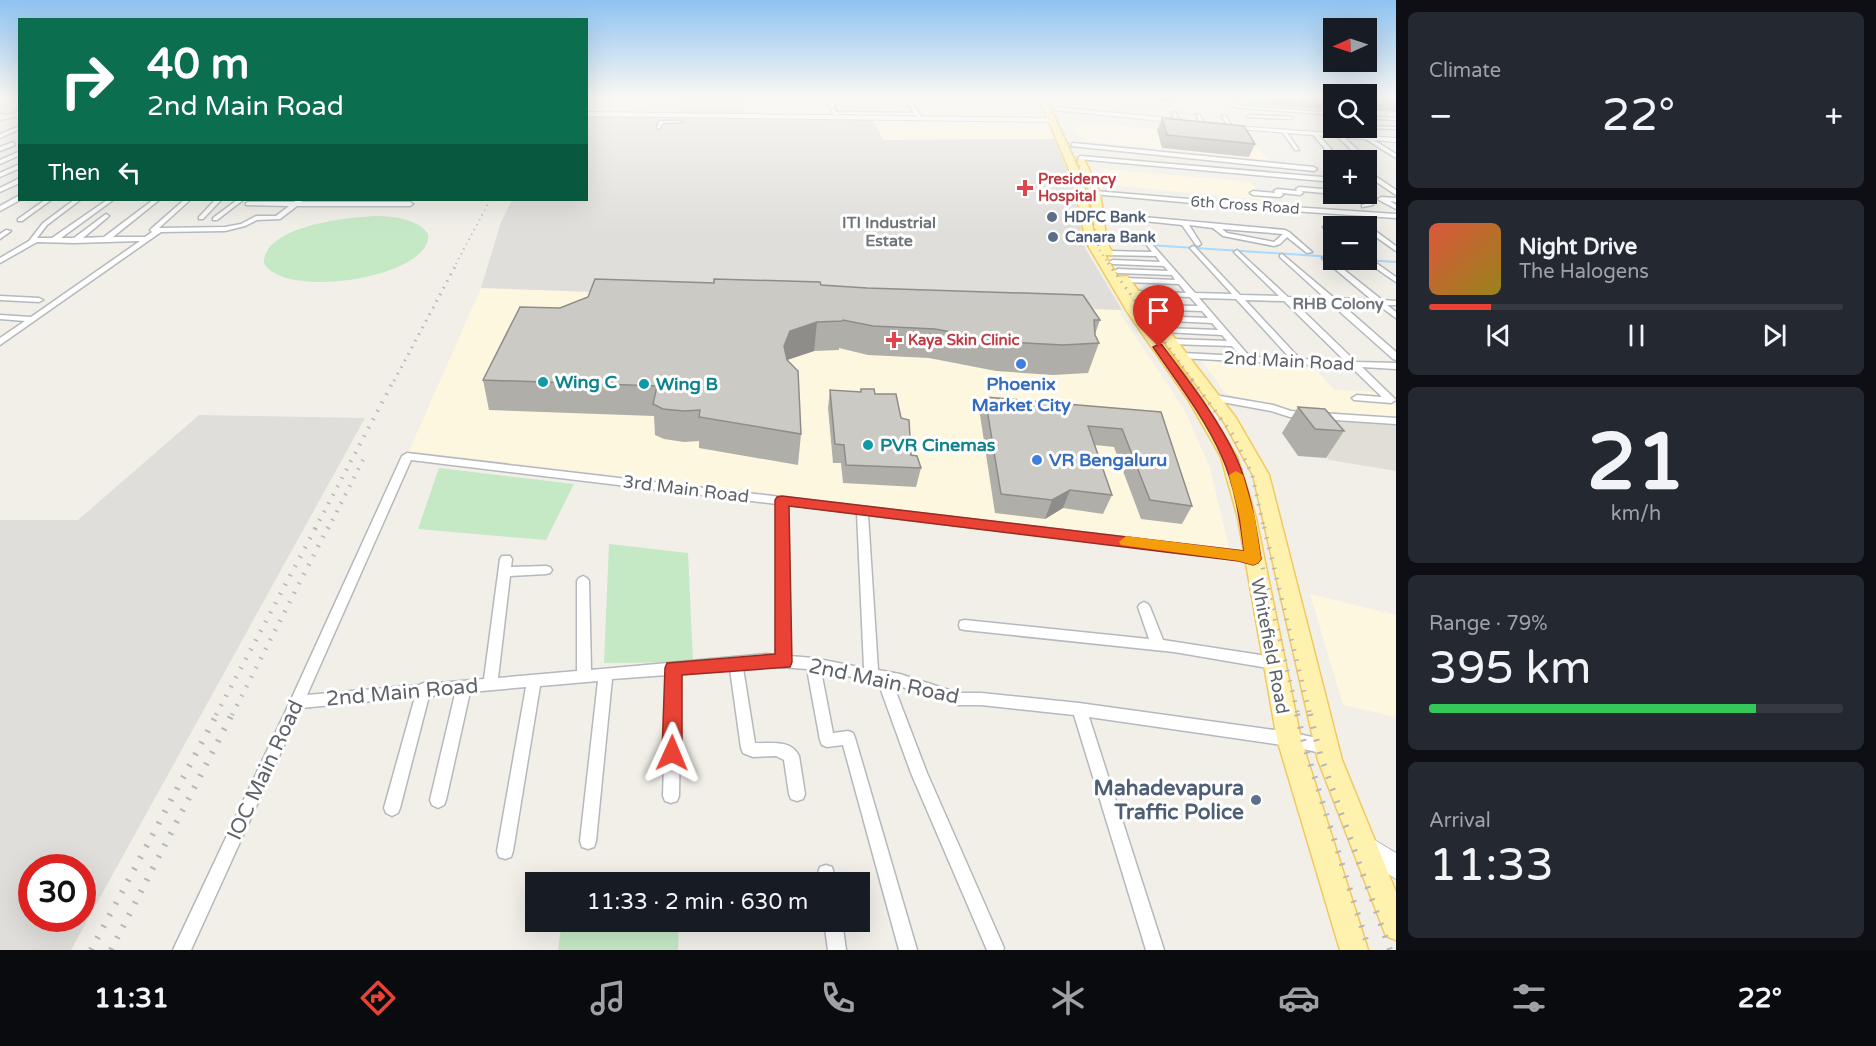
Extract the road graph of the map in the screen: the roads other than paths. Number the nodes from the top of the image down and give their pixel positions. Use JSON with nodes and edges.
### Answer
{"nodes":[{"id":1,"x":1061,"y":142,"type":"edge"},
{"id":2,"x":1072,"y":142,"type":"edge"},
{"id":3,"x":1292,"y":142,"type":"edge"},
{"id":4,"x":1374,"y":142,"type":"edge"},
{"id":5,"x":13,"y":144,"type":"dead end"},
{"id":6,"x":1297,"y":149,"type":"dead end"},
{"id":7,"x":0,"y":150,"type":"edge"},
{"id":8,"x":18,"y":152,"type":"edge"},
{"id":9,"x":1077,"y":152,"type":"junction"},
{"id":10,"x":18,"y":153,"type":"edge"},
{"id":11,"x":1396,"y":156,"type":"edge"},
{"id":12,"x":1173,"y":161,"type":"dead end"},
{"id":13,"x":0,"y":162,"type":"edge"},
{"id":14,"x":18,"y":167,"type":"edge"},
{"id":15,"x":1314,"y":169,"type":"dead end"},
{"id":16,"x":18,"y":175,"type":"edge"},
{"id":17,"x":0,"y":177,"type":"edge"},
{"id":18,"x":10,"y":179,"type":"junction"},
{"id":19,"x":1323,"y":179,"type":"edge"},
{"id":20,"x":18,"y":180,"type":"edge"},
{"id":21,"x":1377,"y":180,"type":"edge"},
{"id":22,"x":18,"y":181,"type":"edge"},
{"id":23,"x":0,"y":190,"type":"edge"},
{"id":24,"x":1323,"y":191,"type":"edge"},
{"id":25,"x":1095,"y":193,"type":"junction"},
{"id":26,"x":1254,"y":193,"type":"dead end"},
{"id":27,"x":1396,"y":193,"type":"edge"},
{"id":28,"x":18,"y":198,"type":"edge"},
{"id":29,"x":1396,"y":200,"type":"edge"},
{"id":30,"x":47,"y":201,"type":"edge"},
{"id":31,"x":76,"y":201,"type":"edge"},
{"id":32,"x":109,"y":201,"type":"edge"},
{"id":33,"x":155,"y":201,"type":"edge"},
{"id":34,"x":186,"y":201,"type":"edge"},
{"id":35,"x":217,"y":201,"type":"edge"},
{"id":36,"x":239,"y":201,"type":"edge"},
{"id":37,"x":297,"y":202,"type":"edge"},
{"id":38,"x":248,"y":204,"type":"dead end"},
{"id":39,"x":322,"y":204,"type":"junction"},
{"id":40,"x":410,"y":204,"type":"dead end"},
{"id":41,"x":1369,"y":204,"type":"edge"},
{"id":42,"x":1364,"y":206,"type":"dead end"},
{"id":43,"x":1396,"y":207,"type":"edge"},
{"id":44,"x":0,"y":209,"type":"edge"},
{"id":45,"x":312,"y":214,"type":"dead end"},
{"id":46,"x":106,"y":216,"type":"dead end"},
{"id":47,"x":1396,"y":216,"type":"edge"},
{"id":48,"x":1095,"y":217,"type":"junction"},
{"id":49,"x":201,"y":218,"type":"dead end"},
{"id":50,"x":215,"y":219,"type":"dead end"},
{"id":51,"x":20,"y":220,"type":"dead end"},
{"id":52,"x":1184,"y":223,"type":"junction"},
{"id":53,"x":1215,"y":226,"type":"junction"},
{"id":54,"x":159,"y":230,"type":"junction"},
{"id":55,"x":8,"y":231,"type":"dead end"},
{"id":56,"x":1287,"y":233,"type":"junction"},
{"id":57,"x":1377,"y":235,"type":"edge"},
{"id":58,"x":0,"y":237,"type":"edge"},
{"id":59,"x":147,"y":239,"type":"junction"},
{"id":60,"x":105,"y":240,"type":"junction"},
{"id":61,"x":34,"y":241,"type":"junction"},
{"id":62,"x":52,"y":241,"type":"junction"},
{"id":63,"x":73,"y":241,"type":"junction"},
{"id":64,"x":1149,"y":244,"type":"dead end"},
{"id":65,"x":1396,"y":249,"type":"edge"},
{"id":66,"x":1237,"y":252,"type":"dead end"},
{"id":67,"x":1309,"y":252,"type":"dead end"},
{"id":68,"x":1158,"y":254,"type":"junction"},
{"id":69,"x":1282,"y":256,"type":"dead end"},
{"id":70,"x":0,"y":261,"type":"edge"},
{"id":71,"x":1166,"y":264,"type":"junction"},
{"id":72,"x":1377,"y":266,"type":"edge"},
{"id":73,"x":1340,"y":270,"type":"edge"},
{"id":74,"x":1174,"y":273,"type":"junction"},
{"id":75,"x":1396,"y":280,"type":"edge"},
{"id":76,"x":1182,"y":282,"type":"junction"},
{"id":77,"x":1192,"y":295,"type":"junction"},
{"id":78,"x":1238,"y":297,"type":"junction"},
{"id":79,"x":0,"y":298,"type":"edge"},
{"id":80,"x":1285,"y":299,"type":"junction"},
{"id":81,"x":39,"y":300,"type":"dead end"},
{"id":82,"x":1142,"y":301,"type":"junction"},
{"id":83,"x":1332,"y":301,"type":"junction"},
{"id":84,"x":1379,"y":302,"type":"junction"},
{"id":85,"x":1396,"y":303,"type":"edge"},
{"id":86,"x":1204,"y":309,"type":"junction"},
{"id":87,"x":1396,"y":316,"type":"edge"},
{"id":88,"x":0,"y":317,"type":"edge"},
{"id":89,"x":32,"y":319,"type":"junction"},
{"id":90,"x":1214,"y":321,"type":"junction"},
{"id":91,"x":1224,"y":333,"type":"junction"},
{"id":92,"x":0,"y":342,"type":"edge"},
{"id":93,"x":1234,"y":344,"type":"junction"},
{"id":94,"x":1396,"y":357,"type":"edge"},
{"id":95,"x":1247,"y":359,"type":"junction"},
{"id":96,"x":1298,"y":362,"type":"junction"},
{"id":97,"x":1353,"y":365,"type":"junction"},
{"id":98,"x":1396,"y":366,"type":"edge"},
{"id":99,"x":1214,"y":398,"type":"junction"},
{"id":100,"x":1358,"y":398,"type":"dead end"},
{"id":101,"x":1394,"y":402,"type":"edge"},
{"id":102,"x":1396,"y":421,"type":"edge"},
{"id":103,"x":782,"y":500,"type":"junction"},
{"id":104,"x":862,"y":511,"type":"junction"},
{"id":105,"x":376,"y":524,"type":"joint"},
{"id":106,"x":506,"y":559,"type":"dead end"},
{"id":107,"x":1253,"y":559,"type":"junction"},
{"id":108,"x":546,"y":570,"type":"dead end"},
{"id":109,"x":505,"y":572,"type":"junction"},
{"id":110,"x":583,"y":580,"type":"dead end"},
{"id":111,"x":1144,"y":608,"type":"dead end"},
{"id":112,"x":965,"y":625,"type":"dead end"},
{"id":113,"x":1158,"y":645,"type":"junction"},
{"id":114,"x":783,"y":662,"type":"junction"},
{"id":115,"x":736,"y":663,"type":"junction"},
{"id":116,"x":1273,"y":663,"type":"junction"},
{"id":117,"x":813,"y":664,"type":"junction"},
{"id":118,"x":674,"y":668,"type":"junction"},
{"id":119,"x":606,"y":674,"type":"junction"},
{"id":120,"x":584,"y":675,"type":"junction"},
{"id":121,"x":877,"y":676,"type":"junction"},
{"id":122,"x":534,"y":680,"type":"junction"},
{"id":123,"x":490,"y":684,"type":"junction"},
{"id":124,"x":464,"y":686,"type":"junction"},
{"id":125,"x":424,"y":689,"type":"junction"},
{"id":126,"x":297,"y":702,"type":"junction"},
{"id":127,"x":1079,"y":709,"type":"junction"},
{"id":128,"x":1289,"y":739,"type":"junction"},
{"id":129,"x":1326,"y":747,"type":"junction"},
{"id":130,"x":797,"y":794,"type":"dead end"},
{"id":131,"x":671,"y":796,"type":"dead end"},
{"id":132,"x":438,"y":800,"type":"dead end"},
{"id":133,"x":392,"y":808,"type":"dead end"},
{"id":134,"x":588,"y":841,"type":"dead end"},
{"id":135,"x":1363,"y":845,"type":"junction"},
{"id":136,"x":505,"y":851,"type":"dead end"},
{"id":137,"x":1395,"y":865,"type":"edge"},
{"id":138,"x":1396,"y":926,"type":"edge"},
{"id":139,"x":835,"y":932,"type":"edge"},
{"id":140,"x":995,"y":948,"type":"dead end"},
{"id":141,"x":182,"y":950,"type":"edge"},
{"id":142,"x":837,"y":950,"type":"edge"},
{"id":143,"x":909,"y":950,"type":"edge"},
{"id":144,"x":1155,"y":950,"type":"edge"},
{"id":145,"x":1354,"y":950,"type":"edge"}],
"edges":[{"from":1,"to":48,"type":"main road","name":"Whitefield Road"},
{"from":2,"to":9,"type":"main road","name":"Whitefield Road"},
{"from":3,"to":6,"type":"street"},
{"from":4,"to":11,"type":"street"},
{"from":5,"to":7,"type":"street"},
{"from":7,"to":8,"type":"street"},
{"from":9,"to":12,"type":"street"},
{"from":9,"to":15,"type":"street"},
{"from":9,"to":19,"type":"street"},
{"from":9,"to":25,"type":"main road","name":"Whitefield Road"},
{"from":10,"to":13,"type":"street"},
{"from":14,"to":17,"type":"street"},
{"from":16,"to":18,"type":"street"},
{"from":17,"to":18,"type":"street"},
{"from":18,"to":20,"type":"street"},
{"from":21,"to":27,"type":"street"},
{"from":22,"to":23,"type":"street"},
{"from":24,"to":26,"type":"street"},
{"from":25,"to":47,"type":"street","name":"6th Cross Road"},
{"from":25,"to":48,"type":"main road","name":"Whitefield Road"},
{"from":28,"to":44,"type":"street"},
{"from":29,"to":43,"type":"street"},
{"from":30,"to":51,"type":"street"},
{"from":31,"to":61,"type":"street"},
{"from":32,"to":62,"type":"street"},
{"from":33,"to":60,"type":"street"},
{"from":34,"to":54,"type":"street"},
{"from":35,"to":49,"type":"street"},
{"from":36,"to":50,"type":"street"},
{"from":37,"to":38,"type":"street"},
{"from":37,"to":39,"type":"street"},
{"from":37,"to":54,"type":"street"},
{"from":39,"to":40,"type":"street"},
{"from":39,"to":45,"type":"street"},
{"from":41,"to":42,"type":"street"},
{"from":46,"to":63,"type":"street"},
{"from":48,"to":52,"type":"street"},
{"from":48,"to":82,"type":"main road","name":"Whitefield Road"},
{"from":48,"to":107,"type":"main road","name":"Whitefield Road"},
{"from":52,"to":53,"type":"street"},
{"from":52,"to":78,"type":"street"},
{"from":53,"to":56,"type":"street"},
{"from":53,"to":56,"type":"street"},
{"from":54,"to":59,"type":"street"},
{"from":55,"to":58,"type":"street"},
{"from":56,"to":67,"type":"street"},
{"from":57,"to":65,"type":"street"},
{"from":59,"to":60,"type":"street"},
{"from":59,"to":89,"type":"street"},
{"from":60,"to":63,"type":"street"},
{"from":61,"to":62,"type":"street"},
{"from":61,"to":70,"type":"street"},
{"from":62,"to":63,"type":"street"},
{"from":64,"to":68,"type":"street"},
{"from":66,"to":80,"type":"street"},
{"from":68,"to":71,"type":"street"},
{"from":68,"to":82,"type":"street"},
{"from":69,"to":83,"type":"street"},
{"from":71,"to":74,"type":"street"},
{"from":71,"to":82,"type":"street"},
{"from":72,"to":75,"type":"street"},
{"from":73,"to":84,"type":"street"},
{"from":74,"to":76,"type":"street"},
{"from":74,"to":82,"type":"street"},
{"from":76,"to":77,"type":"street"},
{"from":76,"to":82,"type":"street"},
{"from":77,"to":78,"type":"street"},
{"from":77,"to":82,"type":"street"},
{"from":77,"to":86,"type":"street"},
{"from":78,"to":80,"type":"street"},
{"from":78,"to":96,"type":"street"},
{"from":79,"to":81,"type":"street"},
{"from":80,"to":83,"type":"street"},
{"from":80,"to":97,"type":"street"},
{"from":82,"to":86,"type":"street"},
{"from":82,"to":90,"type":"street"},
{"from":82,"to":91,"type":"street"},
{"from":82,"to":93,"type":"street"},
{"from":82,"to":95,"type":"street","name":"2nd Main Road"},
{"from":82,"to":99,"type":"main road","name":"Whitefield Road"},
{"from":83,"to":84,"type":"street"},
{"from":83,"to":94,"type":"street"},
{"from":84,"to":85,"type":"street"},
{"from":84,"to":87,"type":"street"},
{"from":86,"to":90,"type":"street"},
{"from":88,"to":89,"type":"street"},
{"from":89,"to":92,"type":"street"},
{"from":90,"to":91,"type":"street"},
{"from":91,"to":93,"type":"street"},
{"from":93,"to":95,"type":"street"},
{"from":95,"to":96,"type":"street","name":"2nd Main Road"},
{"from":96,"to":97,"type":"street","name":"2nd Main Road"},
{"from":97,"to":98,"type":"street","name":"2nd Main Road"},
{"from":97,"to":101,"type":"street"},
{"from":99,"to":102,"type":"street"},
{"from":99,"to":129,"type":"main road","name":"Whitefield Road"},
{"from":100,"to":101,"type":"street"},
{"from":103,"to":104,"type":"street","name":"3rd Main Road"},
{"from":103,"to":105,"type":"street","name":"3rd Main Road"},
{"from":103,"to":114,"type":"street"},
{"from":104,"to":107,"type":"street","name":"3rd Main Road"},
{"from":104,"to":121,"type":"street"},
{"from":105,"to":126,"type":"street","name":"IOC Main Road"},
{"from":106,"to":109,"type":"street"},
{"from":107,"to":116,"type":"main road","name":"Whitefield Road"},
{"from":108,"to":109,"type":"street"},
{"from":109,"to":123,"type":"street"},
{"from":110,"to":120,"type":"street"},
{"from":111,"to":113,"type":"street"},
{"from":112,"to":113,"type":"street"},
{"from":113,"to":116,"type":"street"},
{"from":114,"to":115,"type":"street","name":"2nd Main Road"},
{"from":114,"to":117,"type":"street","name":"2nd Main Road"},
{"from":115,"to":118,"type":"street","name":"2nd Main Road"},
{"from":115,"to":130,"type":"street"},
{"from":116,"to":128,"type":"main road","name":"Whitefield Road"},
{"from":117,"to":121,"type":"street","name":"2nd Main Road"},
{"from":117,"to":143,"type":"street"},
{"from":118,"to":119,"type":"street","name":"2nd Main Road"},
{"from":118,"to":131,"type":"street"},
{"from":119,"to":120,"type":"street","name":"2nd Main Road"},
{"from":119,"to":134,"type":"street"},
{"from":120,"to":122,"type":"street","name":"2nd Main Road"},
{"from":121,"to":127,"type":"street","name":"2nd Main Road"},
{"from":121,"to":140,"type":"street"},
{"from":122,"to":123,"type":"street","name":"2nd Main Road"},
{"from":122,"to":136,"type":"street"},
{"from":123,"to":124,"type":"street","name":"2nd Main Road"},
{"from":124,"to":125,"type":"street","name":"2nd Main Road"},
{"from":124,"to":132,"type":"street"},
{"from":125,"to":126,"type":"street","name":"2nd Main Road"},
{"from":125,"to":133,"type":"street"},
{"from":126,"to":141,"type":"street","name":"IOC Main Road"},
{"from":127,"to":128,"type":"street","name":"2nd Main Road"},
{"from":127,"to":144,"type":"street"},
{"from":128,"to":129,"type":"street","name":"2nd Main Road"},
{"from":128,"to":145,"type":"main road","name":"Whitefield Road"},
{"from":129,"to":135,"type":"main road","name":"Whitefield Road"},
{"from":135,"to":137,"type":"street"},
{"from":135,"to":138,"type":"main road","name":"Whitefield Road"},
{"from":139,"to":142,"type":"street"}]}
